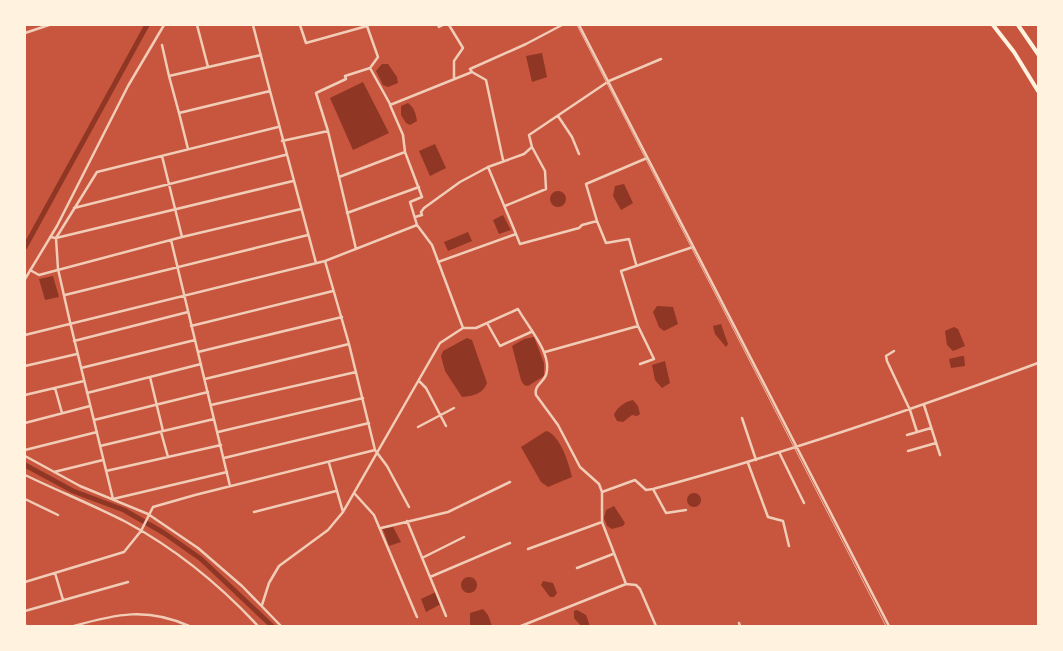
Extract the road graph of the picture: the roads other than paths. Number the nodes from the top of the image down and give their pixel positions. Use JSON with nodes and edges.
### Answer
{"nodes":[{"id":1,"x":49,"y":25,"type":"edge"},
{"id":2,"x":164,"y":25,"type":"edge"},
{"id":3,"x":197,"y":25,"type":"edge"},
{"id":4,"x":254,"y":25,"type":"edge"},
{"id":5,"x":300,"y":25,"type":"edge"},
{"id":6,"x":368,"y":25,"type":"edge"},
{"id":7,"x":438,"y":25,"type":"edge"},
{"id":8,"x":443,"y":25,"type":"edge"},
{"id":9,"x":449,"y":25,"type":"edge"},
{"id":10,"x":562,"y":25,"type":"edge"},
{"id":11,"x":579,"y":25,"type":"edge"},
{"id":12,"x":993,"y":25,"type":"edge"},
{"id":13,"x":1018,"y":25,"type":"edge"},
{"id":14,"x":25,"y":33,"type":"edge"},
{"id":15,"x":162,"y":44,"type":"dead end"},
{"id":16,"x":1038,"y":54,"type":"edge"},
{"id":17,"x":261,"y":55,"type":"junction"},
{"id":18,"x":661,"y":59,"type":"dead end"},
{"id":19,"x":208,"y":67,"type":"junction"},
{"id":20,"x":370,"y":68,"type":"junction"},
{"id":21,"x":472,"y":72,"type":"junction"},
{"id":22,"x":169,"y":76,"type":"junction"},
{"id":23,"x":454,"y":79,"type":"junction"},
{"id":24,"x":608,"y":81,"type":"junction"},
{"id":25,"x":270,"y":91,"type":"junction"},
{"id":26,"x":1038,"y":91,"type":"edge"},
{"id":27,"x":390,"y":105,"type":"junction"},
{"id":28,"x":179,"y":113,"type":"junction"},
{"id":29,"x":558,"y":116,"type":"junction"},
{"id":30,"x":278,"y":127,"type":"junction"},
{"id":31,"x":328,"y":131,"type":"junction"},
{"id":32,"x":282,"y":141,"type":"junction"},
{"id":33,"x":532,"y":147,"type":"junction"},
{"id":34,"x":188,"y":148,"type":"junction"},
{"id":35,"x":406,"y":152,"type":"junction"},
{"id":36,"x":579,"y":154,"type":"dead end"},
{"id":37,"x":286,"y":155,"type":"junction"},
{"id":38,"x":162,"y":156,"type":"junction"},
{"id":39,"x":647,"y":158,"type":"junction"},
{"id":40,"x":503,"y":161,"type":"junction"},
{"id":41,"x":488,"y":167,"type":"junction"},
{"id":42,"x":339,"y":177,"type":"junction"},
{"id":43,"x":293,"y":181,"type":"junction"},
{"id":44,"x":169,"y":185,"type":"junction"},
{"id":45,"x":419,"y":187,"type":"junction"},
{"id":46,"x":505,"y":206,"type":"junction"},
{"id":47,"x":74,"y":208,"type":"junction"},
{"id":48,"x":301,"y":209,"type":"junction"},
{"id":49,"x":175,"y":210,"type":"junction"},
{"id":50,"x":348,"y":213,"type":"junction"},
{"id":51,"x":416,"y":217,"type":"junction"},
{"id":52,"x":597,"y":221,"type":"junction"},
{"id":53,"x":417,"y":225,"type":"junction"},
{"id":54,"x":516,"y":234,"type":"junction"},
{"id":55,"x":308,"y":235,"type":"junction"},
{"id":56,"x":182,"y":236,"type":"junction"},
{"id":57,"x":50,"y":237,"type":"junction"},
{"id":58,"x":56,"y":238,"type":"junction"},
{"id":59,"x":171,"y":240,"type":"junction"},
{"id":60,"x":693,"y":247,"type":"junction"},
{"id":61,"x":356,"y":249,"type":"junction"},
{"id":62,"x":325,"y":261,"type":"junction"},
{"id":63,"x":438,"y":262,"type":"junction"},
{"id":64,"x":316,"y":263,"type":"junction"},
{"id":65,"x":636,"y":264,"type":"junction"},
{"id":66,"x":177,"y":266,"type":"junction"},
{"id":67,"x":58,"y":269,"type":"junction"},
{"id":68,"x":30,"y":270,"type":"junction"},
{"id":69,"x":25,"y":279,"type":"edge"},
{"id":70,"x":334,"y":291,"type":"junction"},
{"id":71,"x":65,"y":295,"type":"junction"},
{"id":72,"x":184,"y":295,"type":"junction"},
{"id":73,"x":188,"y":312,"type":"junction"},
{"id":74,"x":342,"y":317,"type":"junction"},
{"id":75,"x":70,"y":322,"type":"junction"},
{"id":76,"x":487,"y":323,"type":"junction"},
{"id":77,"x":191,"y":326,"type":"junction"},
{"id":78,"x":638,"y":326,"type":"junction"},
{"id":79,"x":464,"y":328,"type":"junction"},
{"id":80,"x":531,"y":332,"type":"junction"},
{"id":81,"x":25,"y":335,"type":"edge"},
{"id":82,"x":195,"y":340,"type":"junction"},
{"id":83,"x":74,"y":341,"type":"junction"},
{"id":84,"x":349,"y":344,"type":"junction"},
{"id":85,"x":894,"y":351,"type":"dead end"},
{"id":86,"x":198,"y":352,"type":"junction"},
{"id":87,"x":545,"y":352,"type":"junction"},
{"id":88,"x":77,"y":354,"type":"junction"},
{"id":89,"x":1038,"y":363,"type":"edge"},
{"id":90,"x":201,"y":364,"type":"junction"},
{"id":91,"x":640,"y":364,"type":"dead end"},
{"id":92,"x":25,"y":366,"type":"edge"},
{"id":93,"x":81,"y":368,"type":"junction"},
{"id":94,"x":356,"y":372,"type":"junction"},
{"id":95,"x":150,"y":377,"type":"junction"},
{"id":96,"x":205,"y":380,"type":"junction"},
{"id":97,"x":84,"y":381,"type":"junction"},
{"id":98,"x":419,"y":381,"type":"junction"},
{"id":99,"x":55,"y":388,"type":"junction"},
{"id":100,"x":208,"y":392,"type":"junction"},
{"id":101,"x":87,"y":393,"type":"junction"},
{"id":102,"x":25,"y":395,"type":"edge"},
{"id":103,"x":363,"y":398,"type":"junction"},
{"id":104,"x":157,"y":404,"type":"junction"},
{"id":105,"x":211,"y":405,"type":"junction"},
{"id":106,"x":924,"y":405,"type":"junction"},
{"id":107,"x":90,"y":406,"type":"junction"},
{"id":108,"x":454,"y":408,"type":"dead end"},
{"id":109,"x":910,"y":410,"type":"junction"},
{"id":110,"x":62,"y":413,"type":"junction"},
{"id":111,"x":440,"y":414,"type":"junction"},
{"id":112,"x":742,"y":418,"type":"dead end"},
{"id":113,"x":214,"y":419,"type":"junction"},
{"id":114,"x":94,"y":420,"type":"junction"},
{"id":115,"x":25,"y":422,"type":"edge"},
{"id":116,"x":369,"y":423,"type":"junction"},
{"id":117,"x":446,"y":426,"type":"dead end"},
{"id":118,"x":418,"y":427,"type":"dead end"},
{"id":119,"x":931,"y":428,"type":"junction"},
{"id":120,"x":162,"y":431,"type":"junction"},
{"id":121,"x":97,"y":432,"type":"junction"},
{"id":122,"x":218,"y":432,"type":"junction"},
{"id":123,"x":917,"y":432,"type":"junction"},
{"id":124,"x":907,"y":434,"type":"dead end"},
{"id":125,"x":936,"y":443,"type":"junction"},
{"id":126,"x":221,"y":445,"type":"junction"},
{"id":127,"x":795,"y":445,"type":"junction"},
{"id":128,"x":100,"y":446,"type":"junction"},
{"id":129,"x":25,"y":450,"type":"edge"},
{"id":130,"x":375,"y":450,"type":"junction"},
{"id":131,"x":908,"y":451,"type":"dead end"},
{"id":132,"x":379,"y":452,"type":"junction"},
{"id":133,"x":779,"y":452,"type":"junction"},
{"id":134,"x":940,"y":454,"type":"dead end"},
{"id":135,"x":25,"y":456,"type":"edge"},
{"id":136,"x":168,"y":457,"type":"junction"},
{"id":137,"x":224,"y":458,"type":"junction"},
{"id":138,"x":104,"y":460,"type":"junction"},
{"id":139,"x":756,"y":460,"type":"junction"},
{"id":140,"x":328,"y":463,"type":"junction"},
{"id":141,"x":748,"y":463,"type":"junction"},
{"id":142,"x":106,"y":471,"type":"junction"},
{"id":143,"x":53,"y":472,"type":"junction"},
{"id":144,"x":227,"y":472,"type":"junction"},
{"id":145,"x":25,"y":475,"type":"edge"},
{"id":146,"x":510,"y":482,"type":"dead end"},
{"id":147,"x":232,"y":486,"type":"junction"},
{"id":148,"x":653,"y":488,"type":"junction"},
{"id":149,"x":336,"y":491,"type":"junction"},
{"id":150,"x":602,"y":492,"type":"junction"},
{"id":151,"x":355,"y":494,"type":"junction"},
{"id":152,"x":25,"y":499,"type":"edge"},
{"id":153,"x":113,"y":499,"type":"junction"},
{"id":154,"x":804,"y":503,"type":"dead end"},
{"id":155,"x":409,"y":507,"type":"dead end"},
{"id":156,"x":686,"y":510,"type":"dead end"},
{"id":157,"x":254,"y":512,"type":"dead end"},
{"id":158,"x":342,"y":512,"type":"junction"},
{"id":159,"x":148,"y":515,"type":"junction"},
{"id":160,"x":58,"y":516,"type":"dead end"},
{"id":161,"x":407,"y":521,"type":"junction"},
{"id":162,"x":602,"y":522,"type":"junction"},
{"id":163,"x":380,"y":528,"type":"junction"},
{"id":164,"x":141,"y":531,"type":"junction"},
{"id":165,"x":464,"y":537,"type":"dead end"},
{"id":166,"x":510,"y":544,"type":"dead end"},
{"id":167,"x":789,"y":546,"type":"dead end"},
{"id":168,"x":528,"y":549,"type":"dead end"},
{"id":169,"x":613,"y":554,"type":"junction"},
{"id":170,"x":422,"y":558,"type":"junction"},
{"id":171,"x":577,"y":568,"type":"dead end"},
{"id":172,"x":55,"y":573,"type":"junction"},
{"id":173,"x":430,"y":577,"type":"junction"},
{"id":174,"x":25,"y":582,"type":"edge"},
{"id":175,"x":128,"y":582,"type":"dead end"},
{"id":176,"x":626,"y":584,"type":"junction"},
{"id":177,"x":63,"y":600,"type":"junction"},
{"id":178,"x":262,"y":605,"type":"junction"},
{"id":179,"x":25,"y":611,"type":"edge"},
{"id":180,"x":446,"y":616,"type":"dead end"},
{"id":181,"x":417,"y":617,"type":"dead end"},
{"id":182,"x":74,"y":626,"type":"edge"},
{"id":183,"x":189,"y":626,"type":"edge"},
{"id":184,"x":258,"y":626,"type":"edge"},
{"id":185,"x":281,"y":626,"type":"edge"},
{"id":186,"x":521,"y":626,"type":"edge"},
{"id":187,"x":656,"y":626,"type":"edge"},
{"id":188,"x":889,"y":626,"type":"edge"}],
"edges":[{"from":1,"to":14,"type":"street"},
{"from":2,"to":57,"type":"street"},
{"from":3,"to":19,"type":"street"},
{"from":4,"to":17,"type":"street"},
{"from":5,"to":6,"type":"street"},
{"from":6,"to":20,"type":"street"},
{"from":7,"to":8,"type":"street"},
{"from":9,"to":23,"type":"street"},
{"from":10,"to":21,"type":"street"},
{"from":11,"to":24,"type":"street"},
{"from":12,"to":26,"type":"highway"},
{"from":13,"to":16,"type":"highway"},
{"from":15,"to":22,"type":"street"},
{"from":17,"to":19,"type":"street"},
{"from":17,"to":25,"type":"street"},
{"from":18,"to":24,"type":"street"},
{"from":19,"to":22,"type":"street"},
{"from":20,"to":27,"type":"street"},
{"from":20,"to":31,"type":"street"},
{"from":21,"to":23,"type":"street"},
{"from":21,"to":40,"type":"street"},
{"from":22,"to":28,"type":"street"},
{"from":23,"to":27,"type":"street"},
{"from":24,"to":29,"type":"street"},
{"from":24,"to":39,"type":"street"},
{"from":25,"to":28,"type":"street"},
{"from":25,"to":30,"type":"street"},
{"from":27,"to":35,"type":"street"},
{"from":28,"to":34,"type":"street"},
{"from":29,"to":33,"type":"street"},
{"from":29,"to":36,"type":"street"},
{"from":30,"to":32,"type":"street"},
{"from":30,"to":34,"type":"street"},
{"from":31,"to":32,"type":"street"},
{"from":31,"to":42,"type":"street"},
{"from":32,"to":37,"type":"street"},
{"from":33,"to":40,"type":"street"},
{"from":33,"to":46,"type":"street"},
{"from":34,"to":38,"type":"street"},
{"from":35,"to":42,"type":"street"},
{"from":35,"to":45,"type":"street"},
{"from":37,"to":43,"type":"street"},
{"from":37,"to":44,"type":"street"},
{"from":38,"to":44,"type":"street"},
{"from":38,"to":47,"type":"street"},
{"from":39,"to":52,"type":"street"},
{"from":39,"to":60,"type":"street"},
{"from":40,"to":41,"type":"street"},
{"from":41,"to":46,"type":"street"},
{"from":41,"to":51,"type":"street"},
{"from":42,"to":50,"type":"street"},
{"from":43,"to":48,"type":"street"},
{"from":43,"to":49,"type":"street"},
{"from":44,"to":47,"type":"street"},
{"from":44,"to":49,"type":"street"},
{"from":45,"to":50,"type":"street"},
{"from":45,"to":51,"type":"street"},
{"from":46,"to":54,"type":"street"},
{"from":47,"to":58,"type":"street"},
{"from":48,"to":55,"type":"street"},
{"from":48,"to":56,"type":"street"},
{"from":49,"to":56,"type":"street"},
{"from":49,"to":58,"type":"street"},
{"from":50,"to":61,"type":"street"},
{"from":51,"to":53,"type":"street"},
{"from":52,"to":54,"type":"street"},
{"from":52,"to":65,"type":"street"},
{"from":53,"to":61,"type":"street"},
{"from":53,"to":63,"type":"street"},
{"from":54,"to":63,"type":"street"},
{"from":55,"to":64,"type":"street"},
{"from":55,"to":66,"type":"street"},
{"from":56,"to":59,"type":"street"},
{"from":57,"to":58,"type":"street"},
{"from":57,"to":68,"type":"street"},
{"from":58,"to":67,"type":"street"},
{"from":59,"to":66,"type":"street"},
{"from":59,"to":67,"type":"street"},
{"from":60,"to":65,"type":"street"},
{"from":60,"to":127,"type":"street"},
{"from":61,"to":62,"type":"street"},
{"from":62,"to":64,"type":"street"},
{"from":62,"to":70,"type":"street"},
{"from":63,"to":79,"type":"street"},
{"from":64,"to":72,"type":"street"},
{"from":65,"to":78,"type":"street"},
{"from":66,"to":71,"type":"street"},
{"from":66,"to":72,"type":"street"},
{"from":67,"to":68,"type":"street"},
{"from":67,"to":71,"type":"street"},
{"from":68,"to":69,"type":"street"},
{"from":70,"to":74,"type":"street"},
{"from":70,"to":77,"type":"street"},
{"from":71,"to":75,"type":"street"},
{"from":72,"to":73,"type":"street"},
{"from":72,"to":75,"type":"street"},
{"from":73,"to":77,"type":"street"},
{"from":73,"to":83,"type":"street"},
{"from":74,"to":84,"type":"street"},
{"from":74,"to":86,"type":"street"},
{"from":75,"to":81,"type":"street"},
{"from":75,"to":83,"type":"street"},
{"from":76,"to":79,"type":"street"},
{"from":76,"to":80,"type":"street"},
{"from":76,"to":80,"type":"street"},
{"from":77,"to":82,"type":"street"},
{"from":78,"to":87,"type":"street"},
{"from":78,"to":91,"type":"street"},
{"from":79,"to":98,"type":"street"},
{"from":80,"to":87,"type":"street"},
{"from":82,"to":86,"type":"street"},
{"from":82,"to":93,"type":"street"},
{"from":83,"to":88,"type":"street"},
{"from":84,"to":94,"type":"street"},
{"from":84,"to":96,"type":"street"},
{"from":85,"to":109,"type":"street"},
{"from":86,"to":90,"type":"street"},
{"from":87,"to":150,"type":"street"},
{"from":88,"to":92,"type":"street"},
{"from":88,"to":93,"type":"street"},
{"from":89,"to":106,"type":"street"},
{"from":90,"to":95,"type":"street"},
{"from":90,"to":96,"type":"street"},
{"from":93,"to":97,"type":"street"},
{"from":94,"to":103,"type":"street"},
{"from":94,"to":105,"type":"street"},
{"from":95,"to":101,"type":"street"},
{"from":95,"to":104,"type":"street"},
{"from":96,"to":100,"type":"street"},
{"from":97,"to":99,"type":"street"},
{"from":97,"to":101,"type":"street"},
{"from":98,"to":111,"type":"street"},
{"from":98,"to":132,"type":"street"},
{"from":99,"to":102,"type":"street"},
{"from":99,"to":110,"type":"street"},
{"from":100,"to":104,"type":"street"},
{"from":100,"to":105,"type":"street"},
{"from":101,"to":107,"type":"street"},
{"from":103,"to":116,"type":"street"},
{"from":103,"to":122,"type":"street"},
{"from":104,"to":114,"type":"street"},
{"from":104,"to":120,"type":"street"},
{"from":105,"to":113,"type":"street"},
{"from":106,"to":109,"type":"street"},
{"from":106,"to":119,"type":"street"},
{"from":107,"to":110,"type":"street"},
{"from":107,"to":114,"type":"street"},
{"from":108,"to":111,"type":"street"},
{"from":109,"to":123,"type":"street"},
{"from":109,"to":127,"type":"street"},
{"from":110,"to":115,"type":"street"},
{"from":111,"to":117,"type":"street"},
{"from":111,"to":118,"type":"street"},
{"from":112,"to":139,"type":"street"},
{"from":113,"to":120,"type":"street"},
{"from":113,"to":122,"type":"street"},
{"from":114,"to":121,"type":"street"},
{"from":116,"to":130,"type":"street"},
{"from":116,"to":137,"type":"street"},
{"from":119,"to":123,"type":"street"},
{"from":119,"to":125,"type":"street"},
{"from":120,"to":128,"type":"street"},
{"from":120,"to":136,"type":"street"},
{"from":121,"to":128,"type":"street"},
{"from":121,"to":129,"type":"street"},
{"from":122,"to":126,"type":"street"},
{"from":123,"to":124,"type":"street"},
{"from":125,"to":131,"type":"street"},
{"from":125,"to":134,"type":"street"},
{"from":126,"to":136,"type":"street"},
{"from":126,"to":137,"type":"street"},
{"from":127,"to":133,"type":"street"},
{"from":127,"to":188,"type":"street"},
{"from":128,"to":138,"type":"street"},
{"from":130,"to":132,"type":"street"},
{"from":130,"to":140,"type":"street"},
{"from":132,"to":151,"type":"street"},
{"from":132,"to":155,"type":"street"},
{"from":133,"to":139,"type":"street"},
{"from":133,"to":154,"type":"street"},
{"from":135,"to":143,"type":"street"},
{"from":136,"to":142,"type":"street"},
{"from":137,"to":144,"type":"street"},
{"from":138,"to":142,"type":"street"},
{"from":138,"to":143,"type":"street"},
{"from":139,"to":141,"type":"street"},
{"from":140,"to":147,"type":"street"},
{"from":140,"to":149,"type":"street"},
{"from":141,"to":148,"type":"street"},
{"from":141,"to":167,"type":"street"},
{"from":142,"to":153,"type":"street"},
{"from":143,"to":153,"type":"street"},
{"from":144,"to":147,"type":"street"},
{"from":144,"to":153,"type":"street"},
{"from":145,"to":164,"type":"street"},
{"from":146,"to":161,"type":"street"},
{"from":147,"to":159,"type":"street"},
{"from":148,"to":150,"type":"street"},
{"from":148,"to":156,"type":"street"},
{"from":149,"to":157,"type":"street"},
{"from":149,"to":158,"type":"street"},
{"from":150,"to":162,"type":"street"},
{"from":151,"to":158,"type":"street"},
{"from":151,"to":163,"type":"street"},
{"from":152,"to":160,"type":"street"},
{"from":153,"to":159,"type":"street"},
{"from":158,"to":178,"type":"street"},
{"from":159,"to":164,"type":"street"},
{"from":159,"to":178,"type":"street"},
{"from":161,"to":163,"type":"street"},
{"from":161,"to":170,"type":"street"},
{"from":162,"to":168,"type":"street"},
{"from":162,"to":169,"type":"street"},
{"from":163,"to":181,"type":"street"},
{"from":164,"to":172,"type":"street"},
{"from":164,"to":184,"type":"street"},
{"from":165,"to":170,"type":"street"},
{"from":166,"to":173,"type":"street"},
{"from":169,"to":171,"type":"street"},
{"from":169,"to":176,"type":"street"},
{"from":170,"to":173,"type":"street"},
{"from":172,"to":174,"type":"street"},
{"from":172,"to":177,"type":"street"},
{"from":173,"to":180,"type":"street"},
{"from":175,"to":177,"type":"street"},
{"from":176,"to":186,"type":"street"},
{"from":176,"to":187,"type":"street"},
{"from":177,"to":179,"type":"street"},
{"from":178,"to":185,"type":"street"},
{"from":182,"to":183,"type":"street"}]}
